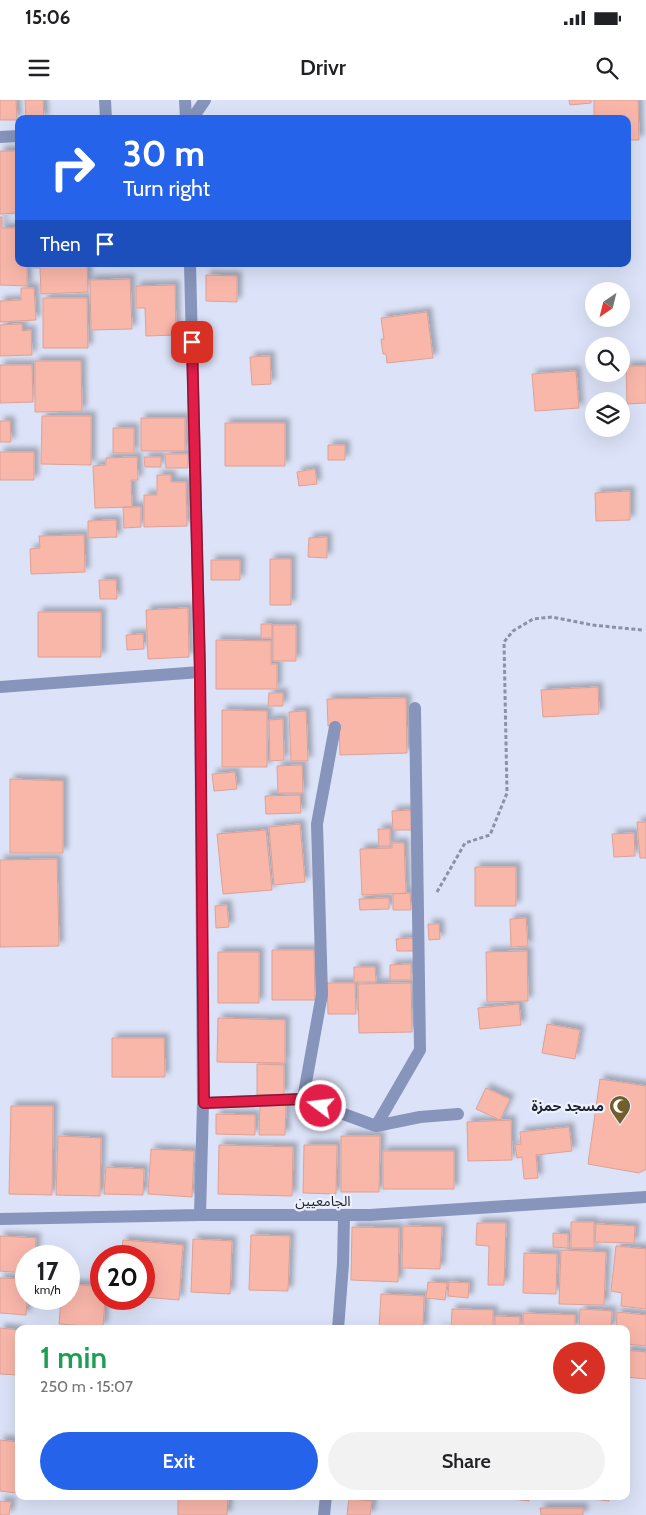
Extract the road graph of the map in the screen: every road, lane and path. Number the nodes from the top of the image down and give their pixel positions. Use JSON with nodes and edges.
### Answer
{"nodes":[{"id":1,"x":105,"y":100,"type":"edge"},
{"id":2,"x":185,"y":100,"type":"edge"},
{"id":3,"x":205,"y":100,"type":"edge"},
{"id":4,"x":106,"y":115,"type":"edge"},
{"id":5,"x":186,"y":115,"type":"edge"},
{"id":6,"x":195,"y":115,"type":"edge"},
{"id":7,"x":15,"y":136,"type":"edge"},
{"id":8,"x":0,"y":137,"type":"edge"},
{"id":9,"x":190,"y":267,"type":"edge"},
{"id":10,"x":642,"y":630,"type":"dead end"},
{"id":11,"x":200,"y":672,"type":"junction"},
{"id":12,"x":0,"y":687,"type":"edge"},
{"id":13,"x":415,"y":708,"type":"dead end"},
{"id":14,"x":335,"y":727,"type":"dead end"},
{"id":15,"x":436,"y":894,"type":"dead end"},
{"id":16,"x":303,"y":1099,"type":"junction"},
{"id":17,"x":204,"y":1103,"type":"junction"},
{"id":18,"x":458,"y":1114,"type":"dead end"},
{"id":19,"x":376,"y":1126,"type":"junction"},
{"id":20,"x":646,"y":1197,"type":"edge"},
{"id":21,"x":200,"y":1215,"type":"junction"},
{"id":22,"x":344,"y":1216,"type":"junction"},
{"id":23,"x":0,"y":1219,"type":"edge"},
{"id":24,"x":338,"y":1325,"type":"edge"},
{"id":25,"x":326,"y":1500,"type":"edge"},
{"id":26,"x":324,"y":1515,"type":"edge"}],
"edges":[{"from":1,"to":4,"type":"street"},
{"from":2,"to":5,"type":"street"},
{"from":3,"to":6,"type":"street"},
{"from":7,"to":8,"type":"street"},
{"from":9,"to":11,"type":"street"},
{"from":10,"to":15,"type":"path"},
{"from":11,"to":12,"type":"street"},
{"from":11,"to":17,"type":"street"},
{"from":13,"to":19,"type":"street"},
{"from":14,"to":16,"type":"street"},
{"from":16,"to":17,"type":"street"},
{"from":16,"to":19,"type":"street"},
{"from":17,"to":21,"type":"street"},
{"from":18,"to":19,"type":"street"},
{"from":20,"to":22,"type":"street","name":"الجامعيين"},
{"from":21,"to":22,"type":"street","name":"الجامعيين"},
{"from":21,"to":23,"type":"street","name":"الجامعيين"},
{"from":22,"to":24,"type":"street"},
{"from":25,"to":26,"type":"street"}]}
